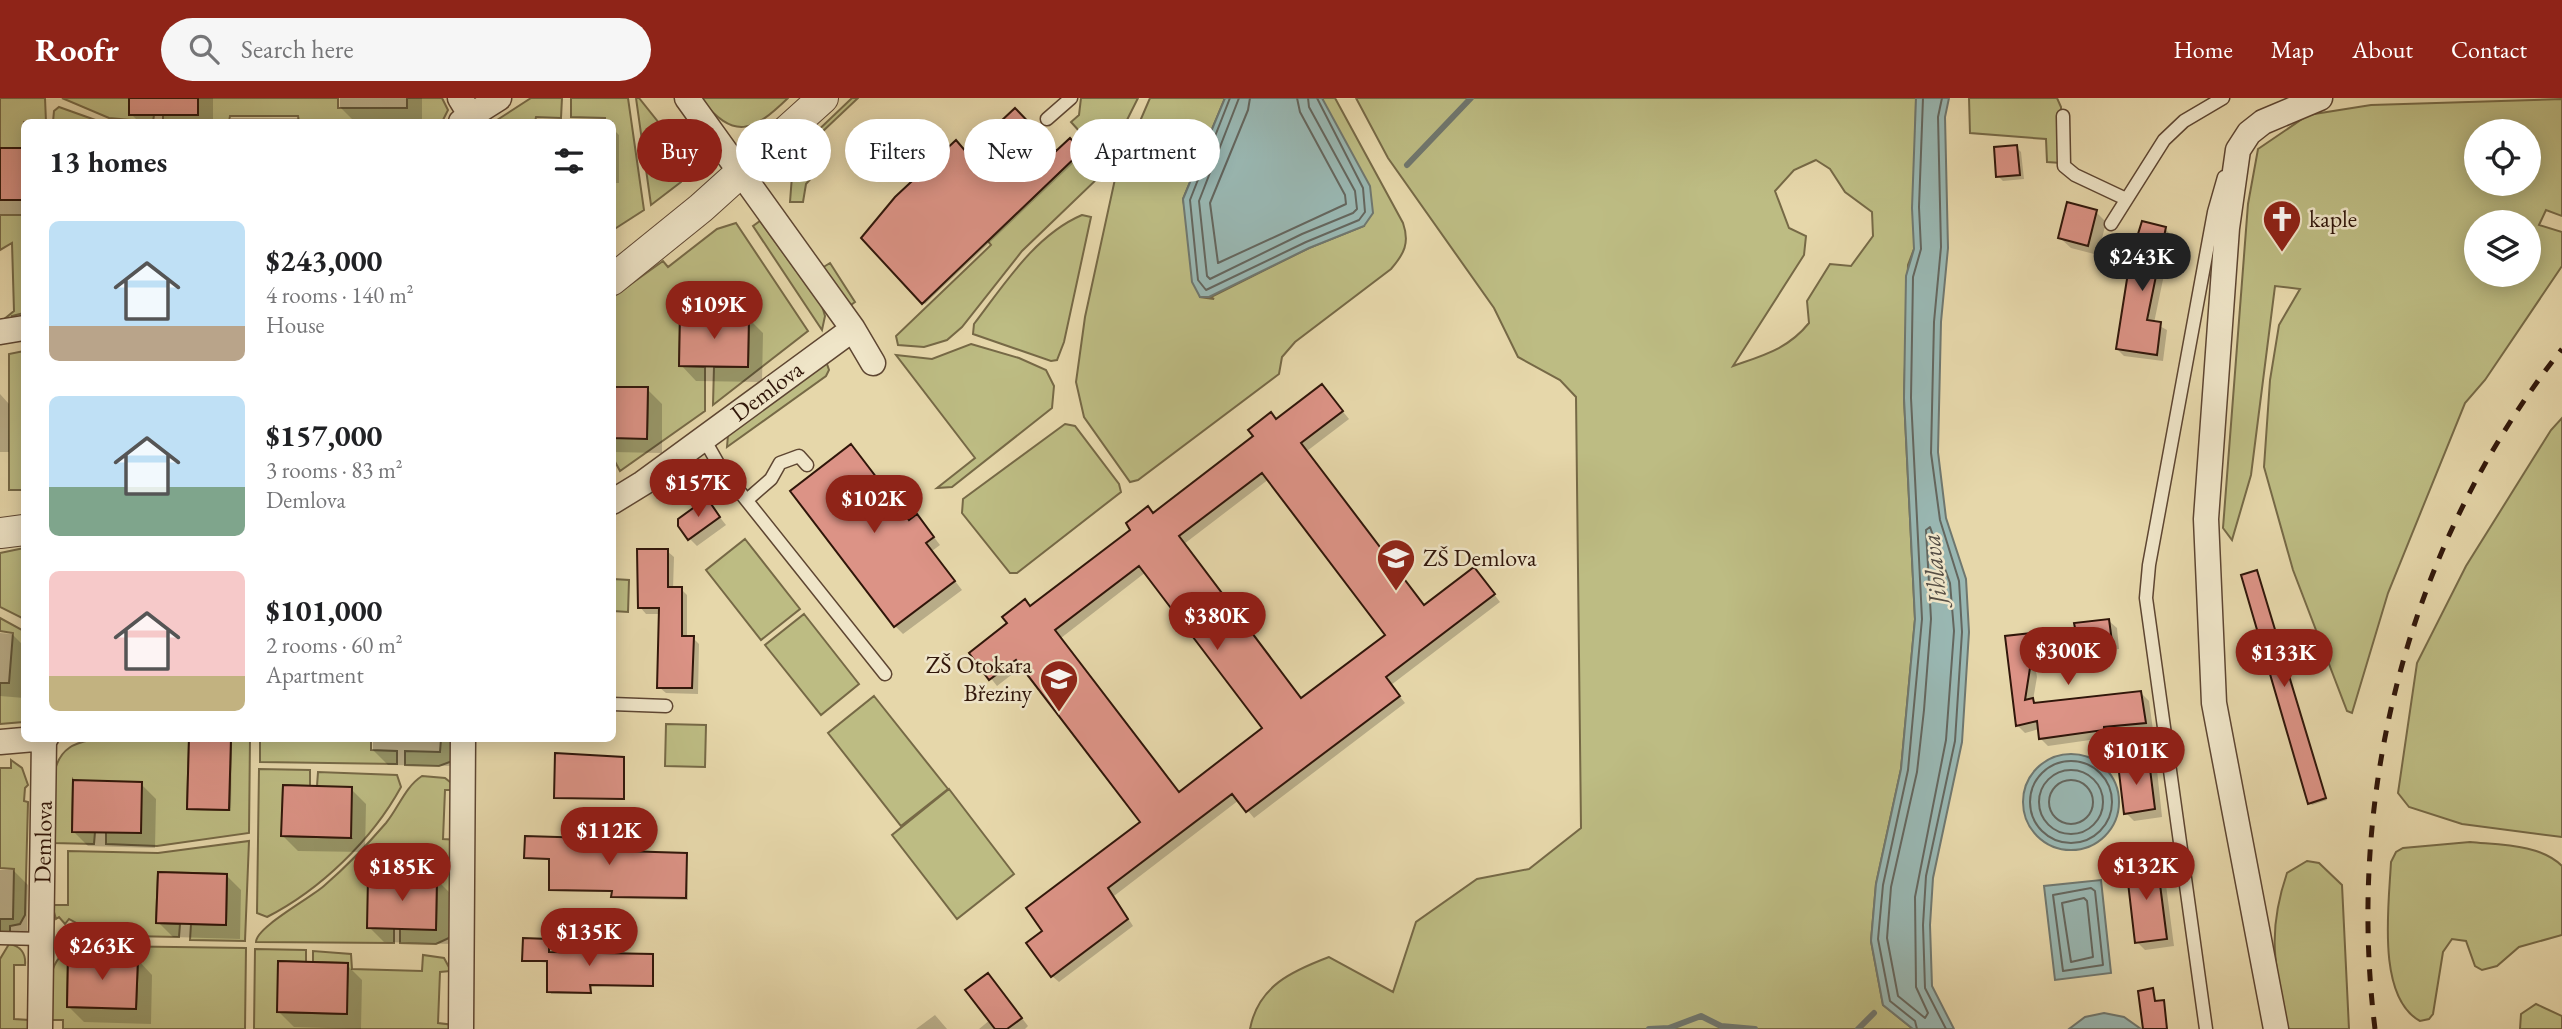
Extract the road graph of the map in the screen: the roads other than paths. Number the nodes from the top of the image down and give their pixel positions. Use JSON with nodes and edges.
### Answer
{"nodes":[{"id":1,"x":499,"y":98,"type":"edge"},
{"id":2,"x":687,"y":98,"type":"edge"},
{"id":3,"x":823,"y":98,"type":"edge"},
{"id":4,"x":1071,"y":98,"type":"edge"},
{"id":5,"x":2223,"y":98,"type":"edge"},
{"id":6,"x":2320,"y":98,"type":"edge"},
{"id":7,"x":464,"y":112,"type":"edge"},
{"id":8,"x":2063,"y":116,"type":"dead end"},
{"id":9,"x":800,"y":119,"type":"edge"},
{"id":10,"x":1048,"y":119,"type":"dead end"},
{"id":11,"x":2238,"y":150,"type":"junction"},
{"id":12,"x":736,"y":163,"type":"edge"},
{"id":13,"x":736,"y":178,"type":"edge"},
{"id":14,"x":750,"y":182,"type":"edge"},
{"id":15,"x":2126,"y":199,"type":"junction"},
{"id":16,"x":2111,"y":224,"type":"dead end"},
{"id":17,"x":616,"y":277,"type":"edge"},
{"id":18,"x":21,"y":328,"type":"edge"},
{"id":19,"x":853,"y":329,"type":"junction"},
{"id":20,"x":0,"y":332,"type":"edge"},
{"id":21,"x":873,"y":363,"type":"dead end"},
{"id":22,"x":704,"y":439,"type":"junction"},
{"id":23,"x":807,"y":465,"type":"dead end"},
{"id":24,"x":616,"y":499,"type":"edge"},
{"id":25,"x":747,"y":500,"type":"junction"},
{"id":26,"x":21,"y":530,"type":"edge"},
{"id":27,"x":0,"y":534,"type":"edge"},
{"id":28,"x":885,"y":674,"type":"dead end"},
{"id":29,"x":616,"y":704,"type":"edge"},
{"id":30,"x":666,"y":706,"type":"dead end"},
{"id":31,"x":21,"y":741,"type":"edge"},
{"id":32,"x":0,"y":742,"type":"edge"},
{"id":33,"x":45,"y":742,"type":"edge"},
{"id":34,"x":463,"y":742,"type":"edge"},
{"id":35,"x":0,"y":938,"type":"edge"},
{"id":36,"x":42,"y":939,"type":"junction"},
{"id":37,"x":40,"y":1029,"type":"edge"},
{"id":38,"x":461,"y":1029,"type":"edge"},
{"id":39,"x":2206,"y":1029,"type":"edge"},
{"id":40,"x":2276,"y":1029,"type":"edge"}],
"edges":[{"from":1,"to":7,"type":"street"},
{"from":2,"to":12,"type":"street"},
{"from":3,"to":9,"type":"street"},
{"from":4,"to":10,"type":"lane"},
{"from":5,"to":15,"type":"lane"},
{"from":6,"to":11,"type":"street"},
{"from":8,"to":15,"type":"lane"},
{"from":11,"to":39,"type":"lane"},
{"from":11,"to":40,"type":"street"},
{"from":13,"to":17,"type":"street"},
{"from":14,"to":19,"type":"street"},
{"from":15,"to":16,"type":"lane"},
{"from":18,"to":20,"type":"street"},
{"from":19,"to":21,"type":"street"},
{"from":19,"to":22,"type":"street","name":"Demlova"},
{"from":22,"to":24,"type":"street","name":"Demlova"},
{"from":22,"to":25,"type":"lane"},
{"from":23,"to":25,"type":"lane"},
{"from":25,"to":28,"type":"lane"},
{"from":26,"to":27,"type":"street"},
{"from":29,"to":30,"type":"lane"},
{"from":31,"to":32,"type":"street","name":"Demlova"},
{"from":33,"to":36,"type":"street","name":"Demlova"},
{"from":34,"to":38,"type":"street"},
{"from":35,"to":36,"type":"lane"},
{"from":36,"to":37,"type":"street","name":"Demlova"}]}
